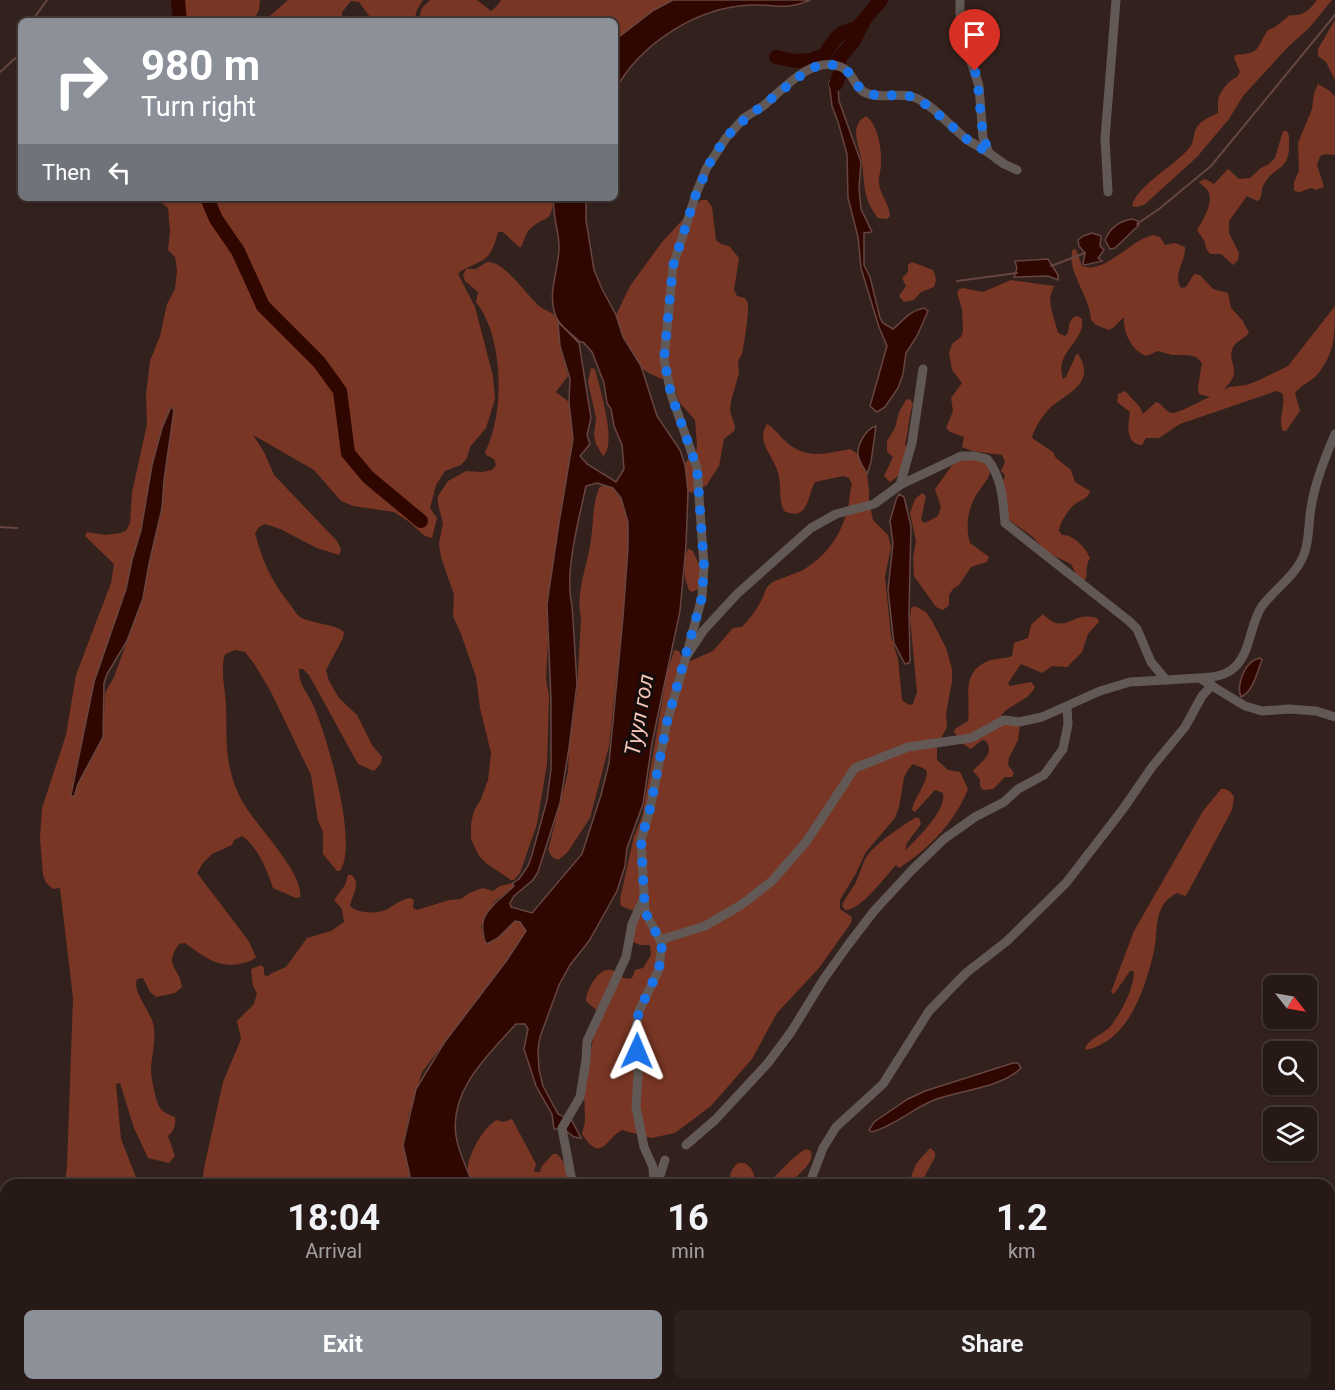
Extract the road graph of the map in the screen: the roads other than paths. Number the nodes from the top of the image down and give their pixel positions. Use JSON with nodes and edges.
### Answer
{"nodes":[{"id":1,"x":960,"y":0,"type":"edge"},
{"id":2,"x":1116,"y":0,"type":"edge"},
{"id":3,"x":989,"y":153,"type":"junction"},
{"id":4,"x":1017,"y":170,"type":"dead end"},
{"id":5,"x":1108,"y":192,"type":"dead end"},
{"id":6,"x":923,"y":369,"type":"dead end"},
{"id":7,"x":1335,"y":434,"type":"edge"},
{"id":8,"x":900,"y":485,"type":"junction"},
{"id":9,"x":686,"y":657,"type":"junction"},
{"id":10,"x":1199,"y":678,"type":"junction"},
{"id":11,"x":1166,"y":680,"type":"junction"},
{"id":12,"x":1212,"y":685,"type":"junction"},
{"id":13,"x":1067,"y":707,"type":"junction"},
{"id":14,"x":1335,"y":717,"type":"edge"},
{"id":15,"x":643,"y":900,"type":"junction"},
{"id":16,"x":660,"y":940,"type":"junction"},
{"id":17,"x":686,"y":1145,"type":"dead end"},
{"id":18,"x":665,"y":1160,"type":"dead end"},
{"id":19,"x":572,"y":1179,"type":"edge"},
{"id":20,"x":655,"y":1179,"type":"edge"},
{"id":21,"x":658,"y":1179,"type":"edge"},
{"id":22,"x":811,"y":1179,"type":"edge"}],
"edges":[{"from":1,"to":3,"type":"street"},
{"from":2,"to":5,"type":"street"},
{"from":3,"to":4,"type":"street"},
{"from":3,"to":9,"type":"street"},
{"from":6,"to":8,"type":"street"},
{"from":7,"to":10,"type":"street"},
{"from":8,"to":9,"type":"street"},
{"from":8,"to":11,"type":"street"},
{"from":9,"to":15,"type":"street"},
{"from":10,"to":11,"type":"street"},
{"from":10,"to":12,"type":"street"},
{"from":11,"to":13,"type":"street"},
{"from":12,"to":14,"type":"street"},
{"from":12,"to":22,"type":"street"},
{"from":13,"to":16,"type":"street"},
{"from":13,"to":17,"type":"street"},
{"from":15,"to":16,"type":"street"},
{"from":15,"to":19,"type":"street"},
{"from":16,"to":20,"type":"street"},
{"from":18,"to":21,"type":"street"}]}
